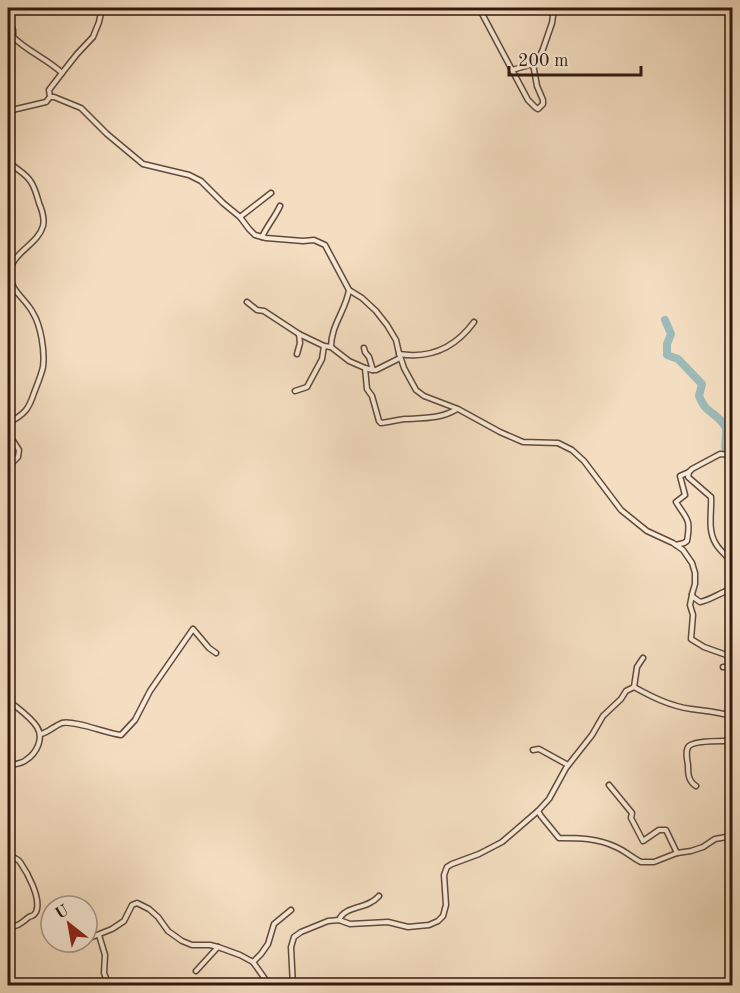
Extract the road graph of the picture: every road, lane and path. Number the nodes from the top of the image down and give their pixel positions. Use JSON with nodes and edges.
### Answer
{"nodes":[{"id":1,"x":102,"y":8,"type":"edge"},
{"id":2,"x":479,"y":8,"type":"edge"},
{"id":3,"x":549,"y":8,"type":"edge"},
{"id":4,"x":8,"y":19,"type":"edge"},
{"id":5,"x":533,"y":64,"type":"junction"},
{"id":6,"x":512,"y":70,"type":"junction"},
{"id":7,"x":62,"y":73,"type":"junction"},
{"id":8,"x":50,"y":97,"type":"junction"},
{"id":9,"x":8,"y":111,"type":"edge"},
{"id":10,"x":8,"y":160,"type":"edge"},
{"id":11,"x":271,"y":193,"type":"dead end"},
{"id":12,"x":280,"y":206,"type":"dead end"},
{"id":13,"x":240,"y":217,"type":"junction"},
{"id":14,"x":262,"y":237,"type":"junction"},
{"id":15,"x":349,"y":290,"type":"junction"},
{"id":16,"x":247,"y":302,"type":"dead end"},
{"id":17,"x":474,"y":322,"type":"dead end"},
{"id":18,"x":299,"y":334,"type":"junction"},
{"id":19,"x":324,"y":346,"type":"junction"},
{"id":20,"x":331,"y":347,"type":"junction"},
{"id":21,"x":364,"y":348,"type":"dead end"},
{"id":22,"x":297,"y":354,"type":"dead end"},
{"id":23,"x":399,"y":356,"type":"junction"},
{"id":24,"x":365,"y":368,"type":"junction"},
{"id":25,"x":373,"y":370,"type":"junction"},
{"id":26,"x":295,"y":391,"type":"dead end"},
{"id":27,"x":458,"y":409,"type":"junction"},
{"id":28,"x":8,"y":423,"type":"edge"},
{"id":29,"x":8,"y":433,"type":"edge"},
{"id":30,"x":729,"y":454,"type":"edge"},
{"id":31,"x":8,"y":467,"type":"edge"},
{"id":32,"x":689,"y":472,"type":"junction"},
{"id":33,"x":675,"y":545,"type":"junction"},
{"id":34,"x":732,"y":562,"type":"edge"},
{"id":35,"x":732,"y":589,"type":"edge"},
{"id":36,"x":692,"y":594,"type":"junction"},
{"id":37,"x":216,"y":653,"type":"dead end"},
{"id":38,"x":732,"y":657,"type":"edge"},
{"id":39,"x":643,"y":658,"type":"dead end"},
{"id":40,"x":732,"y":666,"type":"edge"},
{"id":41,"x":723,"y":668,"type":"dead end"},
{"id":42,"x":634,"y":687,"type":"junction"},
{"id":43,"x":8,"y":700,"type":"edge"},
{"id":44,"x":732,"y":705,"type":"edge"},
{"id":45,"x":727,"y":714,"type":"junction"},
{"id":46,"x":732,"y":716,"type":"edge"},
{"id":47,"x":40,"y":734,"type":"junction"},
{"id":48,"x":732,"y":741,"type":"edge"},
{"id":49,"x":533,"y":750,"type":"dead end"},
{"id":50,"x":568,"y":765,"type":"junction"},
{"id":51,"x":8,"y":766,"type":"edge"},
{"id":52,"x":609,"y":785,"type":"dead end"},
{"id":53,"x":696,"y":786,"type":"dead end"},
{"id":54,"x":538,"y":811,"type":"junction"},
{"id":55,"x":732,"y":836,"type":"edge"},
{"id":56,"x":677,"y":853,"type":"junction"},
{"id":57,"x":8,"y":855,"type":"edge"},
{"id":58,"x":379,"y":897,"type":"dead end"},
{"id":59,"x":291,"y":910,"type":"dead end"},
{"id":60,"x":339,"y":920,"type":"junction"},
{"id":61,"x":8,"y":927,"type":"edge"},
{"id":62,"x":99,"y":935,"type":"joint"},
{"id":63,"x":218,"y":947,"type":"junction"},
{"id":64,"x":253,"y":963,"type":"junction"},
{"id":65,"x":196,"y":971,"type":"dead end"},
{"id":66,"x":109,"y":986,"type":"edge"},
{"id":67,"x":270,"y":986,"type":"edge"},
{"id":68,"x":293,"y":986,"type":"edge"}],
"edges":[{"from":1,"to":7,"type":"street"},
{"from":2,"to":6,"type":"street"},
{"from":3,"to":5,"type":"street"},
{"from":4,"to":7,"type":"street"},
{"from":5,"to":6,"type":"street"},
{"from":5,"to":6,"type":"street"},
{"from":7,"to":8,"type":"street"},
{"from":8,"to":9,"type":"street"},
{"from":8,"to":13,"type":"street"},
{"from":10,"to":28,"type":"street"},
{"from":11,"to":13,"type":"street"},
{"from":12,"to":14,"type":"street"},
{"from":13,"to":14,"type":"street"},
{"from":14,"to":15,"type":"street"},
{"from":15,"to":20,"type":"street"},
{"from":15,"to":23,"type":"street"},
{"from":16,"to":18,"type":"street"},
{"from":17,"to":23,"type":"street"},
{"from":18,"to":19,"type":"street"},
{"from":18,"to":22,"type":"street"},
{"from":19,"to":20,"type":"street"},
{"from":19,"to":26,"type":"street"},
{"from":20,"to":24,"type":"street"},
{"from":21,"to":25,"type":"street"},
{"from":23,"to":25,"type":"street"},
{"from":23,"to":27,"type":"street"},
{"from":24,"to":25,"type":"street"},
{"from":24,"to":27,"type":"street"},
{"from":27,"to":33,"type":"street"},
{"from":29,"to":31,"type":"street"},
{"from":30,"to":32,"type":"street"},
{"from":32,"to":33,"type":"street"},
{"from":32,"to":34,"type":"street"},
{"from":33,"to":36,"type":"street"},
{"from":35,"to":36,"type":"street"},
{"from":36,"to":38,"type":"street"},
{"from":37,"to":47,"type":"street"},
{"from":39,"to":42,"type":"street"},
{"from":40,"to":41,"type":"street"},
{"from":42,"to":45,"type":"street"},
{"from":42,"to":50,"type":"street"},
{"from":43,"to":47,"type":"street"},
{"from":44,"to":45,"type":"street"},
{"from":45,"to":46,"type":"street"},
{"from":47,"to":51,"type":"street"},
{"from":48,"to":53,"type":"street"},
{"from":49,"to":50,"type":"street"},
{"from":50,"to":54,"type":"street"},
{"from":52,"to":56,"type":"street"},
{"from":54,"to":56,"type":"street"},
{"from":54,"to":60,"type":"street"},
{"from":55,"to":56,"type":"street"},
{"from":57,"to":61,"type":"street"},
{"from":58,"to":60,"type":"street"},
{"from":59,"to":64,"type":"street"},
{"from":60,"to":68,"type":"street"},
{"from":62,"to":63,"type":"street"},
{"from":62,"to":66,"type":"street"},
{"from":63,"to":64,"type":"street"},
{"from":63,"to":65,"type":"street"},
{"from":64,"to":67,"type":"street"}]}
